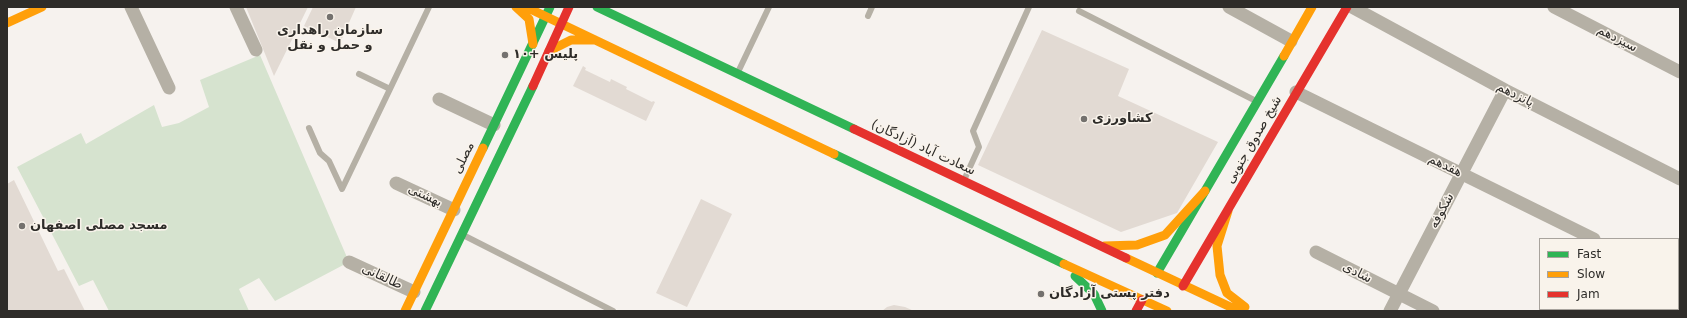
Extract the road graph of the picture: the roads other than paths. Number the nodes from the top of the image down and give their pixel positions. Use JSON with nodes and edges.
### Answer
{"nodes":[{"id":1,"x":42,"y":7,"type":"edge"},
{"id":2,"x":131,"y":7,"type":"edge"},
{"id":3,"x":236,"y":7,"type":"edge"},
{"id":4,"x":429,"y":7,"type":"edge"},
{"id":5,"x":516,"y":7,"type":"edge"},
{"id":6,"x":526,"y":7,"type":"edge"},
{"id":7,"x":550,"y":7,"type":"edge"},
{"id":8,"x":569,"y":7,"type":"edge"},
{"id":9,"x":597,"y":7,"type":"edge"},
{"id":10,"x":603,"y":7,"type":"edge"},
{"id":11,"x":770,"y":7,"type":"edge"},
{"id":12,"x":872,"y":7,"type":"edge"},
{"id":13,"x":1029,"y":7,"type":"edge"},
{"id":14,"x":1229,"y":7,"type":"edge"},
{"id":15,"x":1312,"y":7,"type":"edge"},
{"id":16,"x":1347,"y":7,"type":"edge"},
{"id":17,"x":1352,"y":7,"type":"edge"},
{"id":18,"x":1554,"y":7,"type":"edge"},
{"id":19,"x":1080,"y":11,"type":"dead end"},
{"id":20,"x":612,"y":14,"type":"junction"},
{"id":21,"x":868,"y":16,"type":"dead end"},
{"id":22,"x":546,"y":17,"type":"junction"},
{"id":23,"x":7,"y":23,"type":"edge"},
{"id":24,"x":562,"y":24,"type":"junction"},
{"id":25,"x":597,"y":40,"type":"junction"},
{"id":26,"x":1292,"y":41,"type":"junction"},
{"id":27,"x":534,"y":44,"type":"junction"},
{"id":28,"x":256,"y":50,"type":"dead end"},
{"id":29,"x":549,"y":51,"type":"junction"},
{"id":30,"x":1680,"y":72,"type":"edge"},
{"id":31,"x":359,"y":74,"type":"dead end"},
{"id":32,"x":738,"y":74,"type":"junction"},
{"id":33,"x":169,"y":88,"type":"dead end"},
{"id":34,"x":390,"y":89,"type":"junction"},
{"id":35,"x":1505,"y":90,"type":"junction"},
{"id":36,"x":1296,"y":92,"type":"junction"},
{"id":37,"x":439,"y":99,"type":"dead end"},
{"id":38,"x":1257,"y":101,"type":"junction"},
{"id":39,"x":494,"y":125,"type":"junction"},
{"id":40,"x":309,"y":128,"type":"dead end"},
{"id":41,"x":1462,"y":174,"type":"junction"},
{"id":42,"x":1680,"y":179,"type":"edge"},
{"id":43,"x":964,"y":181,"type":"junction"},
{"id":44,"x":396,"y":183,"type":"dead end"},
{"id":45,"x":1205,"y":191,"type":"junction"},
{"id":46,"x":454,"y":210,"type":"junction"},
{"id":47,"x":1228,"y":211,"type":"junction"},
{"id":48,"x":446,"y":227,"type":"junction"},
{"id":49,"x":462,"y":235,"type":"junction"},
{"id":50,"x":1592,"y":238,"type":"edge"},
{"id":51,"x":1101,"y":246,"type":"junction"},
{"id":52,"x":1316,"y":252,"type":"dead end"},
{"id":53,"x":1039,"y":253,"type":"junction"},
{"id":54,"x":349,"y":262,"type":"dead end"},
{"id":55,"x":1155,"y":276,"type":"junction"},
{"id":56,"x":1181,"y":289,"type":"junction"},
{"id":57,"x":414,"y":292,"type":"junction"},
{"id":58,"x":1398,"y":295,"type":"junction"},
{"id":59,"x":1144,"y":297,"type":"junction"},
{"id":60,"x":1169,"y":309,"type":"edge"},
{"id":61,"x":405,"y":311,"type":"edge"},
{"id":62,"x":425,"y":311,"type":"edge"},
{"id":63,"x":613,"y":311,"type":"edge"},
{"id":64,"x":1102,"y":311,"type":"edge"},
{"id":65,"x":1136,"y":311,"type":"edge"},
{"id":66,"x":1239,"y":311,"type":"edge"},
{"id":67,"x":1249,"y":311,"type":"edge"},
{"id":68,"x":1390,"y":311,"type":"edge"},
{"id":69,"x":1433,"y":311,"type":"edge"}],
"edges":[{"from":1,"to":23,"type":"main road"},
{"from":2,"to":33,"type":"street"},
{"from":3,"to":28,"type":"street"},
{"from":4,"to":34,"type":"lane"},
{"from":5,"to":27,"type":"main road"},
{"from":6,"to":22,"type":"main road"},
{"from":7,"to":22,"type":"main road","name":"مصلی"},
{"from":8,"to":24,"type":"main road"},
{"from":9,"to":20,"type":"main road","name":"سعادت آباد (آزادگان)"},
{"from":10,"to":20,"type":"main road"},
{"from":11,"to":32,"type":"lane"},
{"from":12,"to":21,"type":"lane"},
{"from":13,"to":43,"type":"lane"},
{"from":14,"to":26,"type":"street"},
{"from":15,"to":26,"type":"main road","name":"شیخ صدوق جنوبی"},
{"from":16,"to":36,"type":"main road","name":"شیخ صدوق جنوبی"},
{"from":17,"to":35,"type":"street","name":"پانزدهم"},
{"from":18,"to":30,"type":"street","name":"سیزدهم"},
{"from":19,"to":38,"type":"lane"},
{"from":20,"to":32,"type":"main road","name":"سعادت آباد (آزادگان)"},
{"from":22,"to":24,"type":"main road"},
{"from":22,"to":27,"type":"main road","name":"مصلی"},
{"from":24,"to":25,"type":"main road"},
{"from":24,"to":29,"type":"main road"},
{"from":25,"to":29,"type":"main road"},
{"from":25,"to":53,"type":"main road"},
{"from":26,"to":38,"type":"main road","name":"شیخ صدوق جنوبی"},
{"from":27,"to":39,"type":"main road","name":"مصلی"},
{"from":29,"to":49,"type":"main road"},
{"from":31,"to":34,"type":"lane"},
{"from":32,"to":43,"type":"main road","name":"سعادت آباد (آزادگان)"},
{"from":34,"to":40,"type":"lane"},
{"from":35,"to":41,"type":"street","name":"شکوفه"},
{"from":35,"to":42,"type":"street","name":"پانزدهم"},
{"from":36,"to":41,"type":"street","name":"هفدهم"},
{"from":36,"to":47,"type":"main road","name":"شیخ صدوق جنوبی"},
{"from":37,"to":39,"type":"street"},
{"from":38,"to":45,"type":"main road","name":"شیخ صدوق جنوبی"},
{"from":39,"to":46,"type":"main road","name":"مصلی"},
{"from":41,"to":50,"type":"street","name":"هفدهم"},
{"from":41,"to":58,"type":"street","name":"شکوفه"},
{"from":43,"to":51,"type":"main road","name":"سعادت آباد (آزادگان)"},
{"from":44,"to":46,"type":"street","name":"بهشتی"},
{"from":45,"to":51,"type":"main road"},
{"from":45,"to":55,"type":"main road","name":"شیخ صدوق جنوبی"},
{"from":46,"to":48,"type":"main road","name":"مصلی"},
{"from":47,"to":56,"type":"main road","name":"شیخ صدوق جنوبی"},
{"from":47,"to":67,"type":"main road"},
{"from":48,"to":49,"type":"main road"},
{"from":48,"to":57,"type":"main road","name":"مصلی"},
{"from":49,"to":62,"type":"main road"},
{"from":49,"to":63,"type":"lane"},
{"from":51,"to":55,"type":"main road","name":"سعادت آباد (آزادگان)"},
{"from":52,"to":58,"type":"street","name":"شادی"},
{"from":53,"to":59,"type":"main road"},
{"from":53,"to":64,"type":"main road"},
{"from":54,"to":57,"type":"street","name":"طالقانی"},
{"from":55,"to":56,"type":"main road","name":"سعادت آباد (آزادگان)"},
{"from":56,"to":66,"type":"main road","name":"سعادت آباد (آزادگان)"},
{"from":57,"to":61,"type":"main road","name":"مصلی"},
{"from":58,"to":68,"type":"street","name":"شکوفه"},
{"from":58,"to":69,"type":"street","name":"شادی"},
{"from":59,"to":60,"type":"main road"},
{"from":59,"to":65,"type":"main road"}]}
